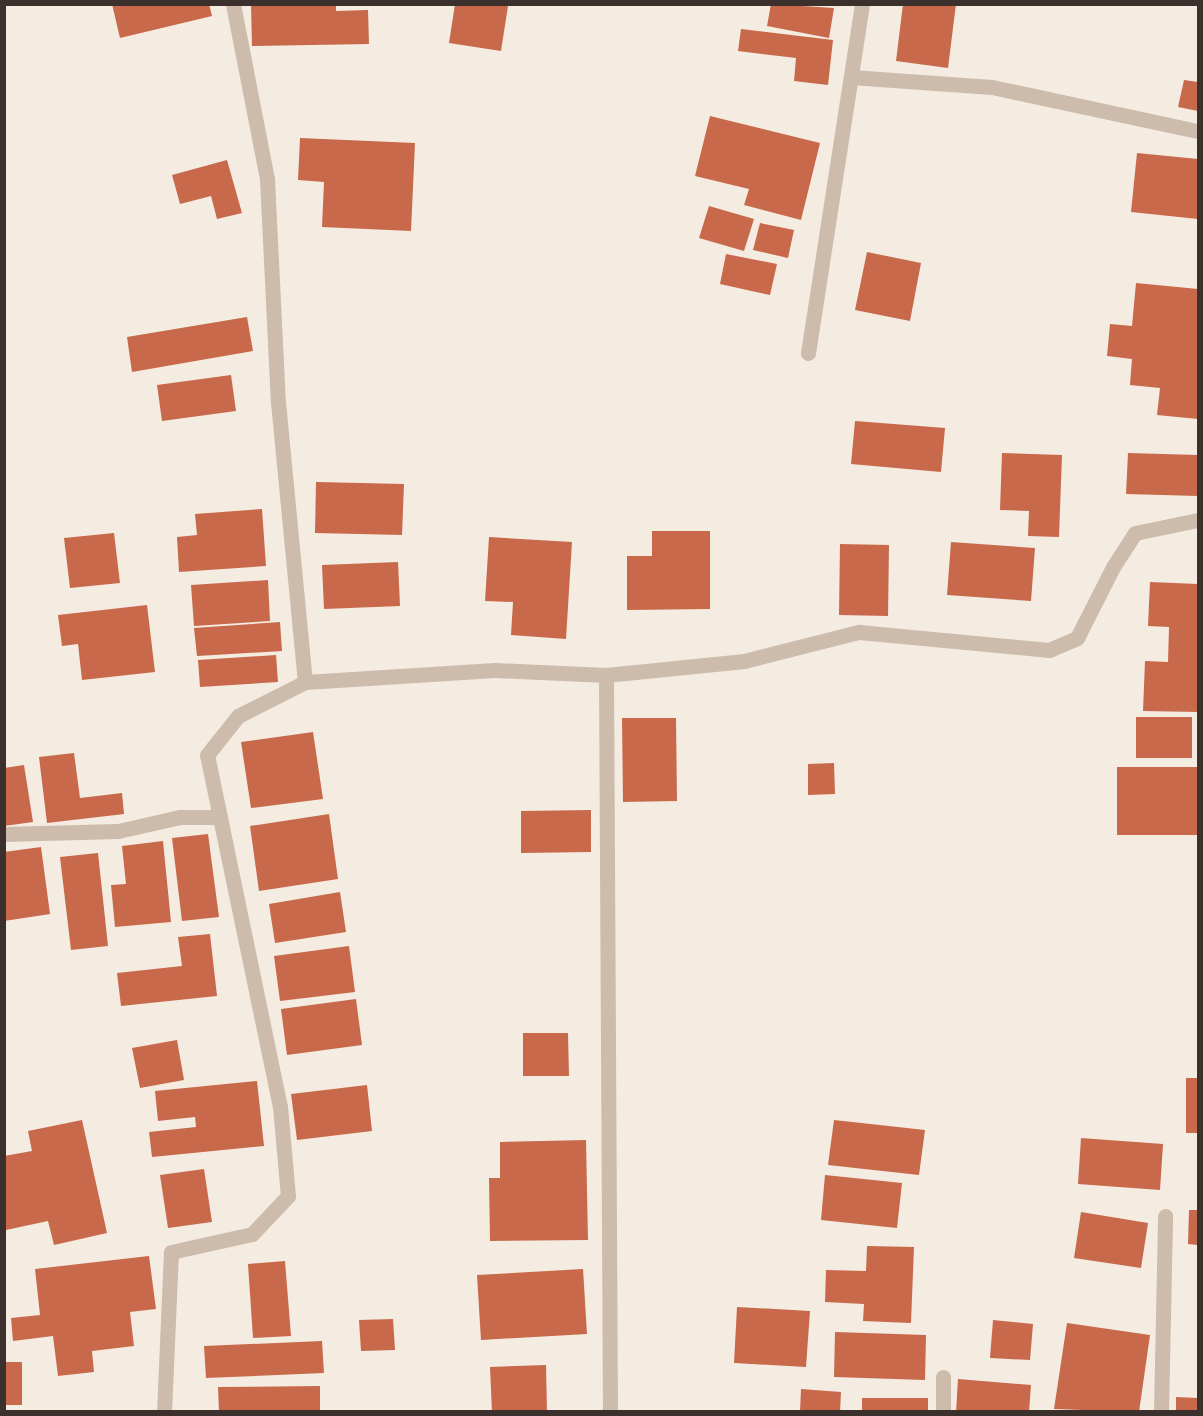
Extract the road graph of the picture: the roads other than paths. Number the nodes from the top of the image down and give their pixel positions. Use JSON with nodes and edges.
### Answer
{"nodes":[{"id":1,"x":233,"y":4,"type":"edge"},
{"id":2,"x":862,"y":4,"type":"edge"},
{"id":3,"x":851,"y":77,"type":"junction"},
{"id":4,"x":1198,"y":131,"type":"edge"},
{"id":5,"x":808,"y":353,"type":"dead end"},
{"id":6,"x":1198,"y":520,"type":"edge"},
{"id":7,"x":606,"y":675,"type":"junction"},
{"id":8,"x":305,"y":682,"type":"junction"},
{"id":9,"x":220,"y":817,"type":"junction"},
{"id":10,"x":4,"y":834,"type":"edge"},
{"id":11,"x":1165,"y":1216,"type":"dead end"},
{"id":12,"x":943,"y":1377,"type":"dead end"},
{"id":13,"x":164,"y":1412,"type":"edge"},
{"id":14,"x":609,"y":1412,"type":"edge"},
{"id":15,"x":943,"y":1412,"type":"edge"},
{"id":16,"x":1161,"y":1412,"type":"edge"}],
"edges":[{"from":1,"to":8,"type":"street"},
{"from":2,"to":3,"type":"street"},
{"from":3,"to":4,"type":"street"},
{"from":3,"to":5,"type":"street"},
{"from":6,"to":7,"type":"street"},
{"from":7,"to":8,"type":"street"},
{"from":7,"to":14,"type":"street"},
{"from":8,"to":9,"type":"street"},
{"from":9,"to":10,"type":"street"},
{"from":9,"to":13,"type":"street"},
{"from":11,"to":16,"type":"street"},
{"from":12,"to":15,"type":"street"}]}
